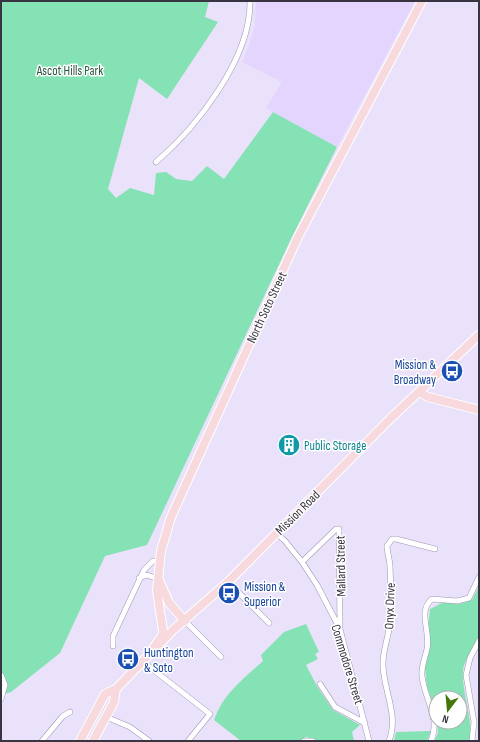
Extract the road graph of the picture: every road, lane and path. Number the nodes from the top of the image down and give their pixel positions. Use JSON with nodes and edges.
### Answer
{"nodes":[{"id":1,"x":250,"y":1,"type":"edge"},
{"id":2,"x":422,"y":1,"type":"edge"},
{"id":3,"x":156,"y":162,"type":"dead end"},
{"id":4,"x":479,"y":335,"type":"edge"},
{"id":5,"x":419,"y":392,"type":"junction"},
{"id":6,"x":479,"y":410,"type":"edge"},
{"id":7,"x":276,"y":533,"type":"junction"},
{"id":8,"x":435,"y":549,"type":"dead end"},
{"id":9,"x":160,"y":561,"type":"junction"},
{"id":10,"x":302,"y":562,"type":"junction"},
{"id":11,"x":479,"y":577,"type":"edge"},
{"id":12,"x":139,"y":578,"type":"junction"},
{"id":13,"x":158,"y":579,"type":"junction"},
{"id":14,"x":228,"y":582,"type":"junction"},
{"id":15,"x":185,"y":621,"type":"junction"},
{"id":16,"x":269,"y":623,"type":"dead end"},
{"id":17,"x":340,"y":629,"type":"junction"},
{"id":18,"x":479,"y":641,"type":"edge"},
{"id":19,"x":113,"y":646,"type":"dead end"},
{"id":20,"x":152,"y":650,"type":"junction"},
{"id":21,"x":221,"y":657,"type":"dead end"},
{"id":22,"x":142,"y":661,"type":"junction"},
{"id":23,"x":1,"y":675,"type":"edge"},
{"id":24,"x":320,"y":684,"type":"dead end"},
{"id":25,"x":116,"y":689,"type":"junction"},
{"id":26,"x":1,"y":700,"type":"edge"},
{"id":27,"x":70,"y":712,"type":"dead end"},
{"id":28,"x":106,"y":717,"type":"junction"},
{"id":29,"x":365,"y":723,"type":"junction"},
{"id":30,"x":42,"y":741,"type":"edge"},
{"id":31,"x":80,"y":741,"type":"edge"},
{"id":32,"x":93,"y":741,"type":"edge"},
{"id":33,"x":150,"y":741,"type":"edge"},
{"id":34,"x":188,"y":741,"type":"edge"},
{"id":35,"x":304,"y":741,"type":"edge"},
{"id":36,"x":313,"y":741,"type":"edge"},
{"id":37,"x":369,"y":741,"type":"edge"},
{"id":38,"x":389,"y":741,"type":"edge"},
{"id":39,"x":431,"y":741,"type":"edge"},
{"id":40,"x":472,"y":741,"type":"edge"}],
"edges":[{"from":1,"to":3,"type":"street"},
{"from":2,"to":9,"type":"main road","name":"North Soto Street"},
{"from":4,"to":5,"type":"main road","name":"Mission Road"},
{"from":5,"to":6,"type":"main road"},
{"from":5,"to":7,"type":"main road","name":"Mission Road"},
{"from":7,"to":10,"type":"street","name":"Commodore Street"},
{"from":7,"to":14,"type":"main road","name":"Mission Road"},
{"from":8,"to":38,"type":"street","name":"Onyx Drive"},
{"from":9,"to":12,"type":"street"},
{"from":9,"to":13,"type":"main road","name":"North Soto Street"},
{"from":10,"to":17,"type":"street","name":"Commodore Street"},
{"from":10,"to":17,"type":"street","name":"Mallard Street"},
{"from":11,"to":39,"type":"street"},
{"from":12,"to":13,"type":"street"},
{"from":12,"to":19,"type":"street"},
{"from":13,"to":15,"type":"main road"},
{"from":13,"to":20,"type":"main road","name":"North Soto Street"},
{"from":14,"to":15,"type":"main road","name":"Mission Road"},
{"from":14,"to":16,"type":"street"},
{"from":15,"to":20,"type":"main road","name":"Mission Road"},
{"from":15,"to":21,"type":"street"},
{"from":17,"to":29,"type":"street","name":"Commodore Street"},
{"from":18,"to":40,"type":"street"},
{"from":20,"to":22,"type":"main road","name":"Mission Road"},
{"from":22,"to":25,"type":"main road","name":"Mission Road"},
{"from":22,"to":34,"type":"street"},
{"from":23,"to":26,"type":"street"},
{"from":24,"to":29,"type":"street"},
{"from":25,"to":28,"type":"main road"},
{"from":25,"to":31,"type":"main road","name":"Mission Road"},
{"from":27,"to":30,"type":"street"},
{"from":28,"to":32,"type":"main road"},
{"from":28,"to":33,"type":"street"},
{"from":29,"to":37,"type":"street","name":"Commodore Street"},
{"from":35,"to":36,"type":"street"}]}
